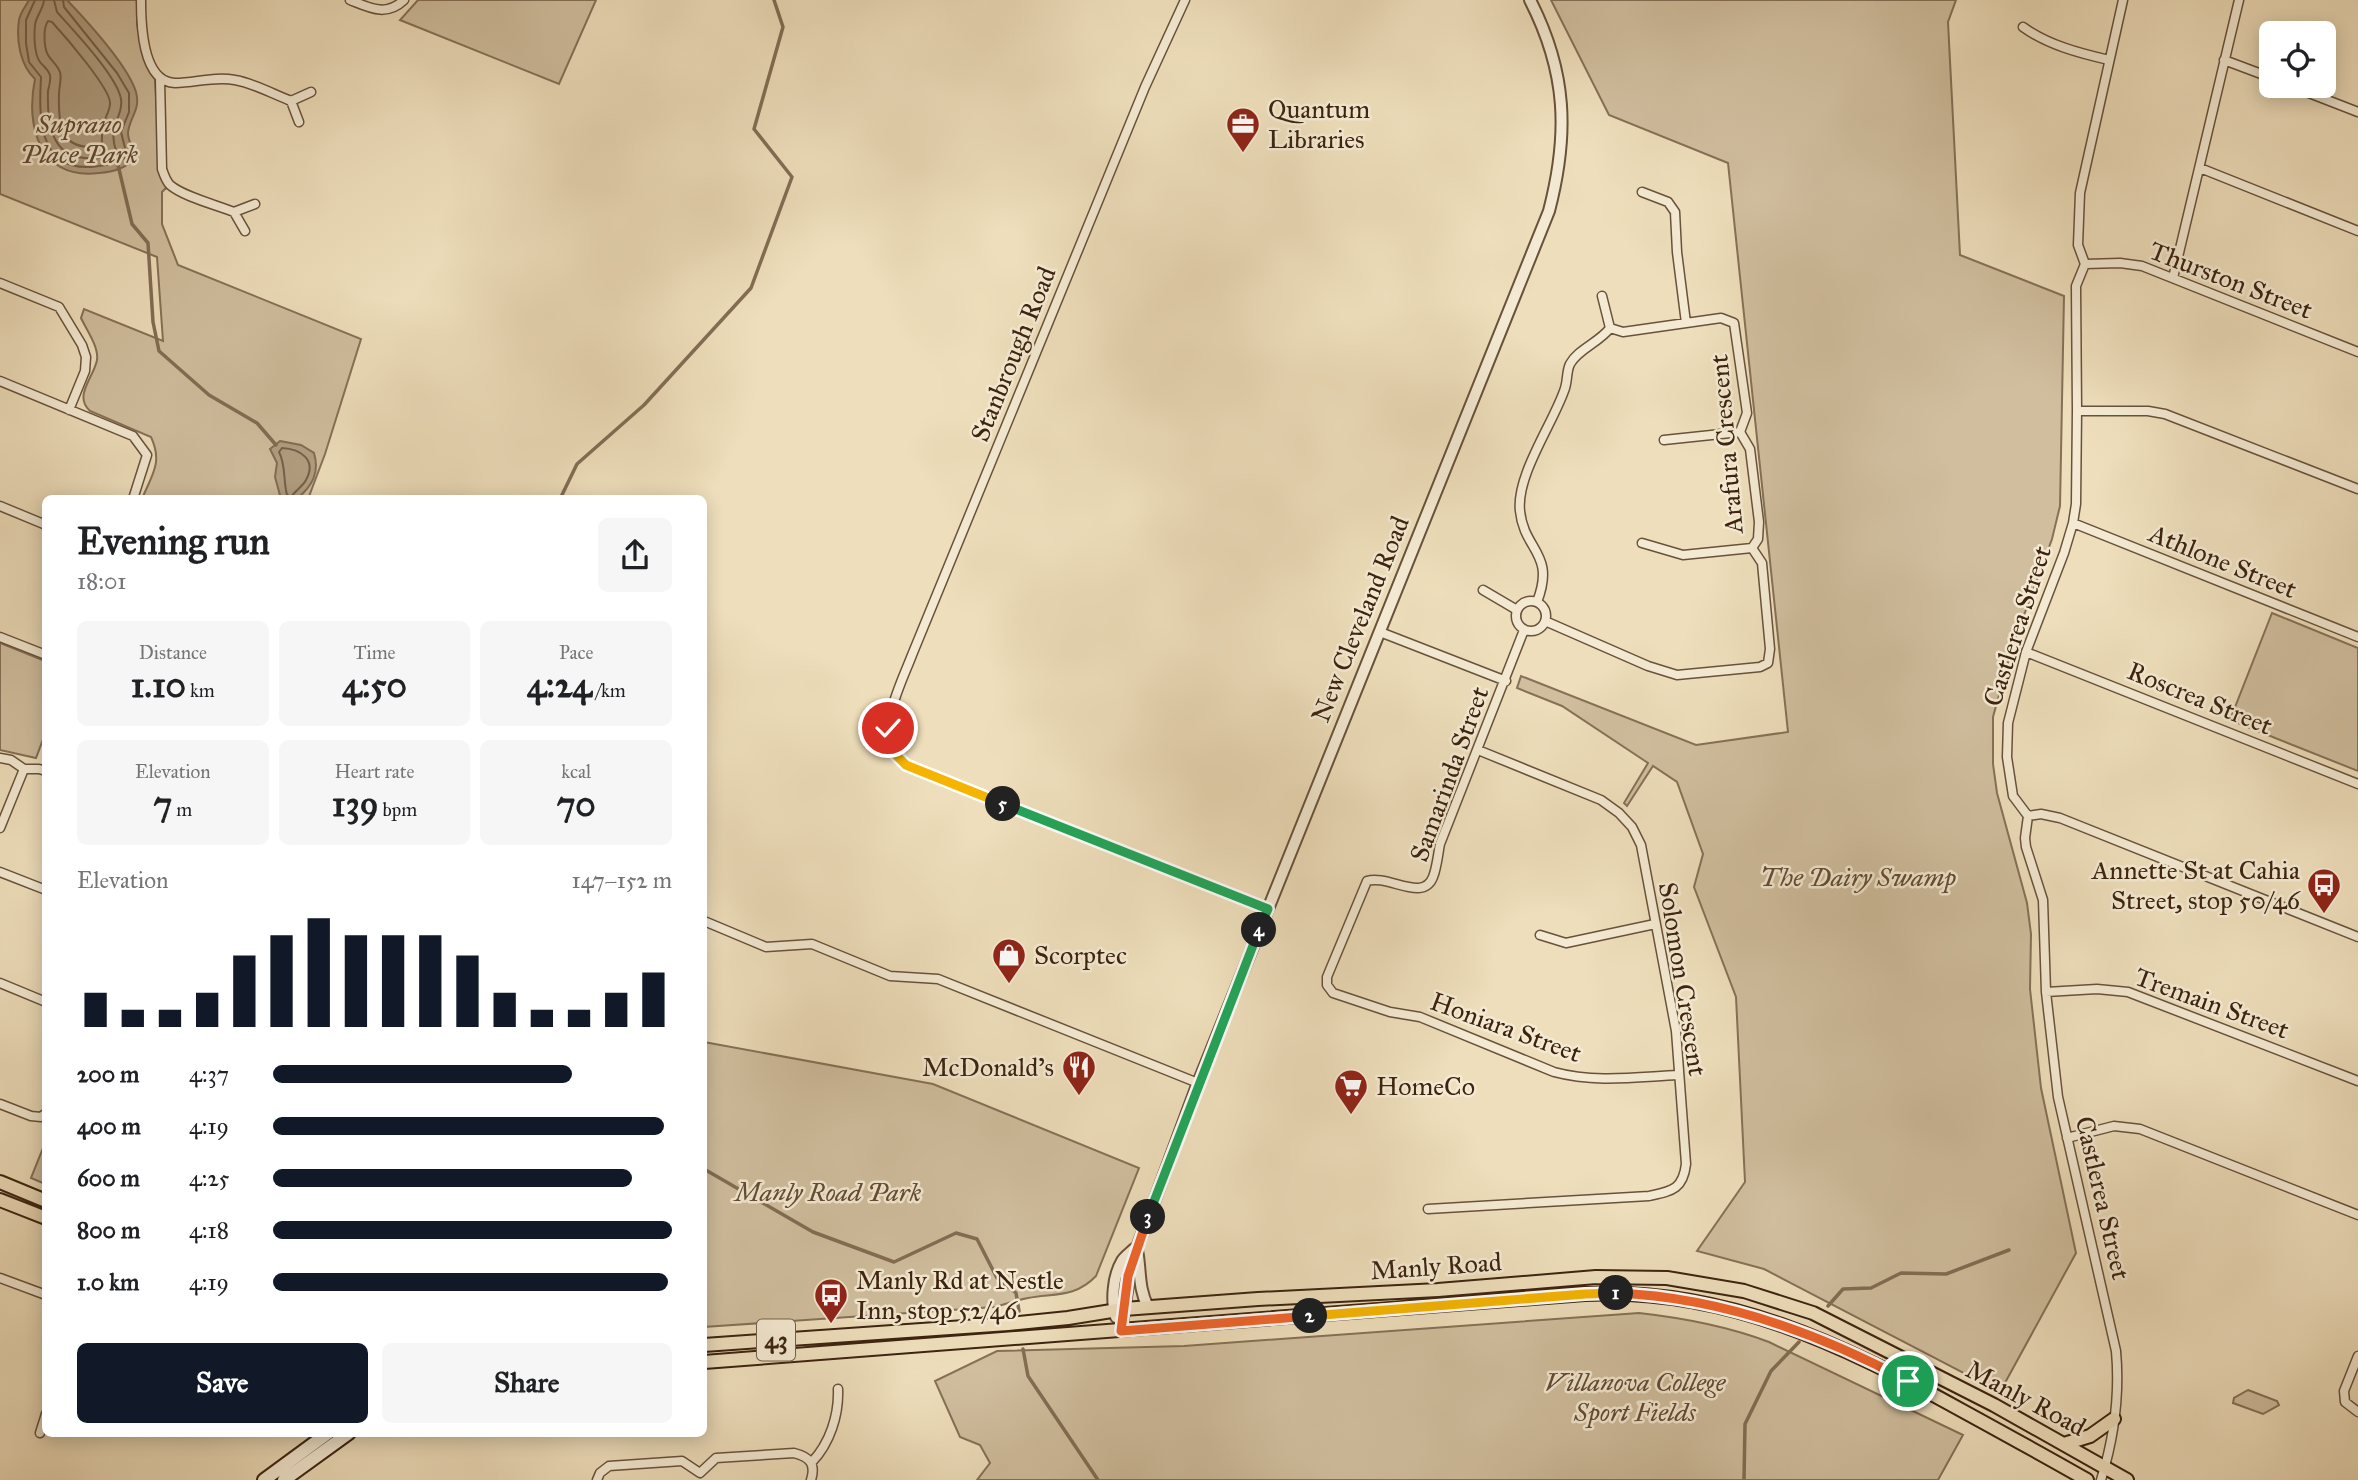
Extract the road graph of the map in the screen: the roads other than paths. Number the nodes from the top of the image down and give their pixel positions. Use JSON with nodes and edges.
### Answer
{"nodes":[{"id":1,"x":141,"y":0,"type":"edge"},
{"id":2,"x":350,"y":0,"type":"edge"},
{"id":3,"x":404,"y":0,"type":"edge"},
{"id":4,"x":1185,"y":0,"type":"edge"},
{"id":5,"x":1530,"y":0,"type":"edge"},
{"id":6,"x":2123,"y":0,"type":"edge"},
{"id":7,"x":2239,"y":0,"type":"edge"},
{"id":8,"x":2023,"y":27,"type":"dead end"},
{"id":9,"x":2109,"y":60,"type":"junction"},
{"id":10,"x":2224,"y":60,"type":"junction"},
{"id":11,"x":2259,"y":73,"type":"edge"},
{"id":12,"x":160,"y":79,"type":"junction"},
{"id":13,"x":311,"y":92,"type":"dead end"},
{"id":14,"x":2322,"y":98,"type":"edge"},
{"id":15,"x":291,"y":102,"type":"junction"},
{"id":16,"x":2358,"y":112,"type":"edge"},
{"id":17,"x":299,"y":122,"type":"dead end"},
{"id":18,"x":2200,"y":168,"type":"junction"},
{"id":19,"x":1642,"y":192,"type":"dead end"},
{"id":20,"x":254,"y":204,"type":"dead end"},
{"id":21,"x":234,"y":212,"type":"junction"},
{"id":22,"x":245,"y":231,"type":"dead end"},
{"id":23,"x":2358,"y":231,"type":"edge"},
{"id":24,"x":2085,"y":264,"type":"junction"},
{"id":25,"x":2174,"y":278,"type":"junction"},
{"id":26,"x":0,"y":283,"type":"edge"},
{"id":27,"x":1602,"y":296,"type":"dead end"},
{"id":28,"x":1686,"y":323,"type":"junction"},
{"id":29,"x":1610,"y":328,"type":"junction"},
{"id":30,"x":2358,"y":352,"type":"edge"},
{"id":31,"x":0,"y":381,"type":"edge"},
{"id":32,"x":69,"y":410,"type":"junction"},
{"id":33,"x":2077,"y":411,"type":"junction"},
{"id":34,"x":1740,"y":432,"type":"junction"},
{"id":35,"x":1664,"y":440,"type":"dead end"},
{"id":36,"x":2358,"y":489,"type":"edge"},
{"id":37,"x":135,"y":495,"type":"edge"},
{"id":38,"x":0,"y":506,"type":"edge"},
{"id":39,"x":42,"y":523,"type":"edge"},
{"id":40,"x":2073,"y":523,"type":"junction"},
{"id":41,"x":1642,"y":543,"type":"dead end"},
{"id":42,"x":1752,"y":548,"type":"junction"},
{"id":43,"x":1483,"y":590,"type":"dead end"},
{"id":44,"x":1537,"y":602,"type":"junction"},
{"id":45,"x":1517,"y":610,"type":"junction"},
{"id":46,"x":1545,"y":621,"type":"junction"},
{"id":47,"x":1524,"y":630,"type":"junction"},
{"id":48,"x":1380,"y":632,"type":"junction"},
{"id":49,"x":0,"y":637,"type":"edge"},
{"id":50,"x":2358,"y":637,"type":"edge"},
{"id":51,"x":2026,"y":652,"type":"junction"},
{"id":52,"x":42,"y":653,"type":"edge"},
{"id":53,"x":1506,"y":681,"type":"junction"},
{"id":54,"x":1478,"y":750,"type":"junction"},
{"id":55,"x":0,"y":758,"type":"edge"},
{"id":56,"x":24,"y":769,"type":"junction"},
{"id":57,"x":42,"y":770,"type":"edge"},
{"id":58,"x":2358,"y":784,"type":"edge"},
{"id":59,"x":2028,"y":816,"type":"junction"},
{"id":60,"x":0,"y":828,"type":"edge"},
{"id":61,"x":0,"y":872,"type":"edge"},
{"id":62,"x":42,"y":888,"type":"edge"},
{"id":63,"x":1268,"y":909,"type":"junction"},
{"id":64,"x":707,"y":922,"type":"edge"},
{"id":65,"x":1655,"y":924,"type":"junction"},
{"id":66,"x":1540,"y":935,"type":"dead end"},
{"id":67,"x":2358,"y":937,"type":"edge"},
{"id":68,"x":0,"y":983,"type":"edge"},
{"id":69,"x":1327,"y":985,"type":"joint"},
{"id":70,"x":2046,"y":992,"type":"junction"},
{"id":71,"x":42,"y":1000,"type":"edge"},
{"id":72,"x":1678,"y":1074,"type":"junction"},
{"id":73,"x":2358,"y":1081,"type":"edge"},
{"id":74,"x":1198,"y":1083,"type":"junction"},
{"id":75,"x":0,"y":1104,"type":"edge"},
{"id":76,"x":42,"y":1116,"type":"edge"},
{"id":77,"x":2067,"y":1138,"type":"junction"},
{"id":78,"x":0,"y":1182,"type":"edge"},
{"id":79,"x":42,"y":1199,"type":"edge"},
{"id":80,"x":0,"y":1200,"type":"edge"},
{"id":81,"x":1428,"y":1209,"type":"dead end"},
{"id":82,"x":2358,"y":1214,"type":"edge"},
{"id":83,"x":42,"y":1216,"type":"edge"},
{"id":84,"x":1136,"y":1247,"type":"junction"},
{"id":85,"x":0,"y":1278,"type":"edge"},
{"id":86,"x":42,"y":1294,"type":"edge"},
{"id":87,"x":1148,"y":1307,"type":"junction"},
{"id":88,"x":1119,"y":1310,"type":"junction"},
{"id":89,"x":1121,"y":1331,"type":"junction"},
{"id":90,"x":707,"y":1345,"type":"edge"},
{"id":91,"x":2358,"y":1356,"type":"edge"},
{"id":92,"x":707,"y":1362,"type":"edge"},
{"id":93,"x":838,"y":1389,"type":"dead end"},
{"id":94,"x":2358,"y":1412,"type":"edge"},
{"id":95,"x":2115,"y":1419,"type":"junction"},
{"id":96,"x":42,"y":1427,"type":"edge"},
{"id":97,"x":40,"y":1433,"type":"dead end"},
{"id":98,"x":323,"y":1437,"type":"edge"},
{"id":99,"x":343,"y":1437,"type":"edge"},
{"id":100,"x":2064,"y":1444,"type":"junction"},
{"id":101,"x":812,"y":1462,"type":"junction"},
{"id":102,"x":2103,"y":1474,"type":"edge"},
{"id":103,"x":700,"y":1476,"type":"edge"},
{"id":104,"x":264,"y":1480,"type":"edge"},
{"id":105,"x":284,"y":1480,"type":"edge"},
{"id":106,"x":597,"y":1480,"type":"edge"},
{"id":107,"x":811,"y":1480,"type":"edge"},
{"id":108,"x":2087,"y":1480,"type":"edge"},
{"id":109,"x":2127,"y":1480,"type":"edge"}],
"edges":[{"from":1,"to":12,"type":"street"},
{"from":2,"to":3,"type":"street"},
{"from":4,"to":63,"type":"street","name":"Stanbrough Road"},
{"from":5,"to":48,"type":"street","name":"New Cleveland Road"},
{"from":6,"to":9,"type":"street","name":"Castlerea Street"},
{"from":7,"to":10,"type":"street"},
{"from":8,"to":9,"type":"street"},
{"from":9,"to":24,"type":"street","name":"Castlerea Street"},
{"from":10,"to":11,"type":"street"},
{"from":10,"to":18,"type":"street"},
{"from":12,"to":15,"type":"street"},
{"from":12,"to":21,"type":"street"},
{"from":13,"to":15,"type":"street"},
{"from":14,"to":16,"type":"street"},
{"from":15,"to":17,"type":"street"},
{"from":18,"to":23,"type":"street"},
{"from":18,"to":25,"type":"street"},
{"from":19,"to":28,"type":"street"},
{"from":20,"to":21,"type":"street"},
{"from":21,"to":22,"type":"street"},
{"from":24,"to":25,"type":"street","name":"Thurston Street"},
{"from":24,"to":33,"type":"street","name":"Castlerea Street"},
{"from":25,"to":30,"type":"street","name":"Thurston Street"},
{"from":26,"to":32,"type":"street"},
{"from":27,"to":29,"type":"street"},
{"from":28,"to":29,"type":"street"},
{"from":28,"to":34,"type":"street","name":"Arafura Crescent"},
{"from":29,"to":44,"type":"street"},
{"from":31,"to":32,"type":"street"},
{"from":32,"to":37,"type":"street"},
{"from":33,"to":36,"type":"street"},
{"from":33,"to":40,"type":"street","name":"Castlerea Street"},
{"from":34,"to":35,"type":"street"},
{"from":34,"to":42,"type":"street","name":"Arafura Crescent"},
{"from":38,"to":39,"type":"street"},
{"from":40,"to":50,"type":"street","name":"Athlone Street"},
{"from":40,"to":51,"type":"street","name":"Castlerea Street"},
{"from":41,"to":42,"type":"street"},
{"from":42,"to":46,"type":"street","name":"Arafura Crescent"},
{"from":43,"to":45,"type":"street"},
{"from":44,"to":45,"type":"street"},
{"from":44,"to":46,"type":"street"},
{"from":45,"to":47,"type":"street"},
{"from":46,"to":47,"type":"street"},
{"from":47,"to":53,"type":"street","name":"Samarinda Street"},
{"from":48,"to":53,"type":"street"},
{"from":48,"to":63,"type":"street","name":"New Cleveland Road"},
{"from":49,"to":52,"type":"street"},
{"from":51,"to":58,"type":"street","name":"Roscrea Street"},
{"from":51,"to":59,"type":"street","name":"Castlerea Street"},
{"from":53,"to":54,"type":"street","name":"Samarinda Street"},
{"from":54,"to":65,"type":"street","name":"Solomon Crescent"},
{"from":54,"to":69,"type":"street","name":"Samarinda Street"},
{"from":55,"to":56,"type":"street"},
{"from":56,"to":57,"type":"street"},
{"from":56,"to":60,"type":"street"},
{"from":59,"to":67,"type":"street"},
{"from":59,"to":70,"type":"street","name":"Castlerea Street"},
{"from":61,"to":62,"type":"street"},
{"from":63,"to":74,"type":"street","name":"New Cleveland Road"},
{"from":64,"to":74,"type":"street"},
{"from":65,"to":66,"type":"street"},
{"from":65,"to":72,"type":"street","name":"Solomon Crescent"},
{"from":68,"to":71,"type":"street"},
{"from":69,"to":72,"type":"street","name":"Honiara Street"},
{"from":70,"to":73,"type":"street","name":"Tremain Street"},
{"from":70,"to":77,"type":"street","name":"Castlerea Street"},
{"from":72,"to":81,"type":"street","name":"Solomon Crescent"},
{"from":74,"to":84,"type":"street","name":"New Cleveland Road"},
{"from":75,"to":76,"type":"street"},
{"from":77,"to":82,"type":"street"},
{"from":77,"to":95,"type":"street","name":"Castlerea Street"},
{"from":78,"to":79,"type":"main road"},
{"from":80,"to":83,"type":"main road"},
{"from":84,"to":87,"type":"street","name":"New Cleveland Road"},
{"from":84,"to":88,"type":"street","name":"New Cleveland Road"},
{"from":85,"to":86,"type":"street"},
{"from":87,"to":88,"type":"main road","name":"Manly Road","number":"43"},
{"from":87,"to":100,"type":"main road","name":"Manly Road","number":"43"},
{"from":88,"to":89,"type":"street","name":"New Cleveland Road"},
{"from":88,"to":90,"type":"main road","name":"Manly Road","number":"43"},
{"from":89,"to":92,"type":"main road","name":"Manly Road","number":"43"},
{"from":89,"to":108,"type":"main road","name":"Manly Road","number":"43"},
{"from":91,"to":94,"type":"street"},
{"from":93,"to":101,"type":"street"},
{"from":95,"to":100,"type":"main road"},
{"from":95,"to":102,"type":"street","name":"Castlerea Street"},
{"from":96,"to":97,"type":"street"},
{"from":98,"to":104,"type":"main road"},
{"from":99,"to":105,"type":"main road"},
{"from":100,"to":102,"type":"main road","name":"Manly Road","number":"43"},
{"from":101,"to":103,"type":"street"},
{"from":101,"to":107,"type":"street"},
{"from":102,"to":109,"type":"main road","name":"Manly Road","number":"43"},
{"from":103,"to":106,"type":"street"}]}
